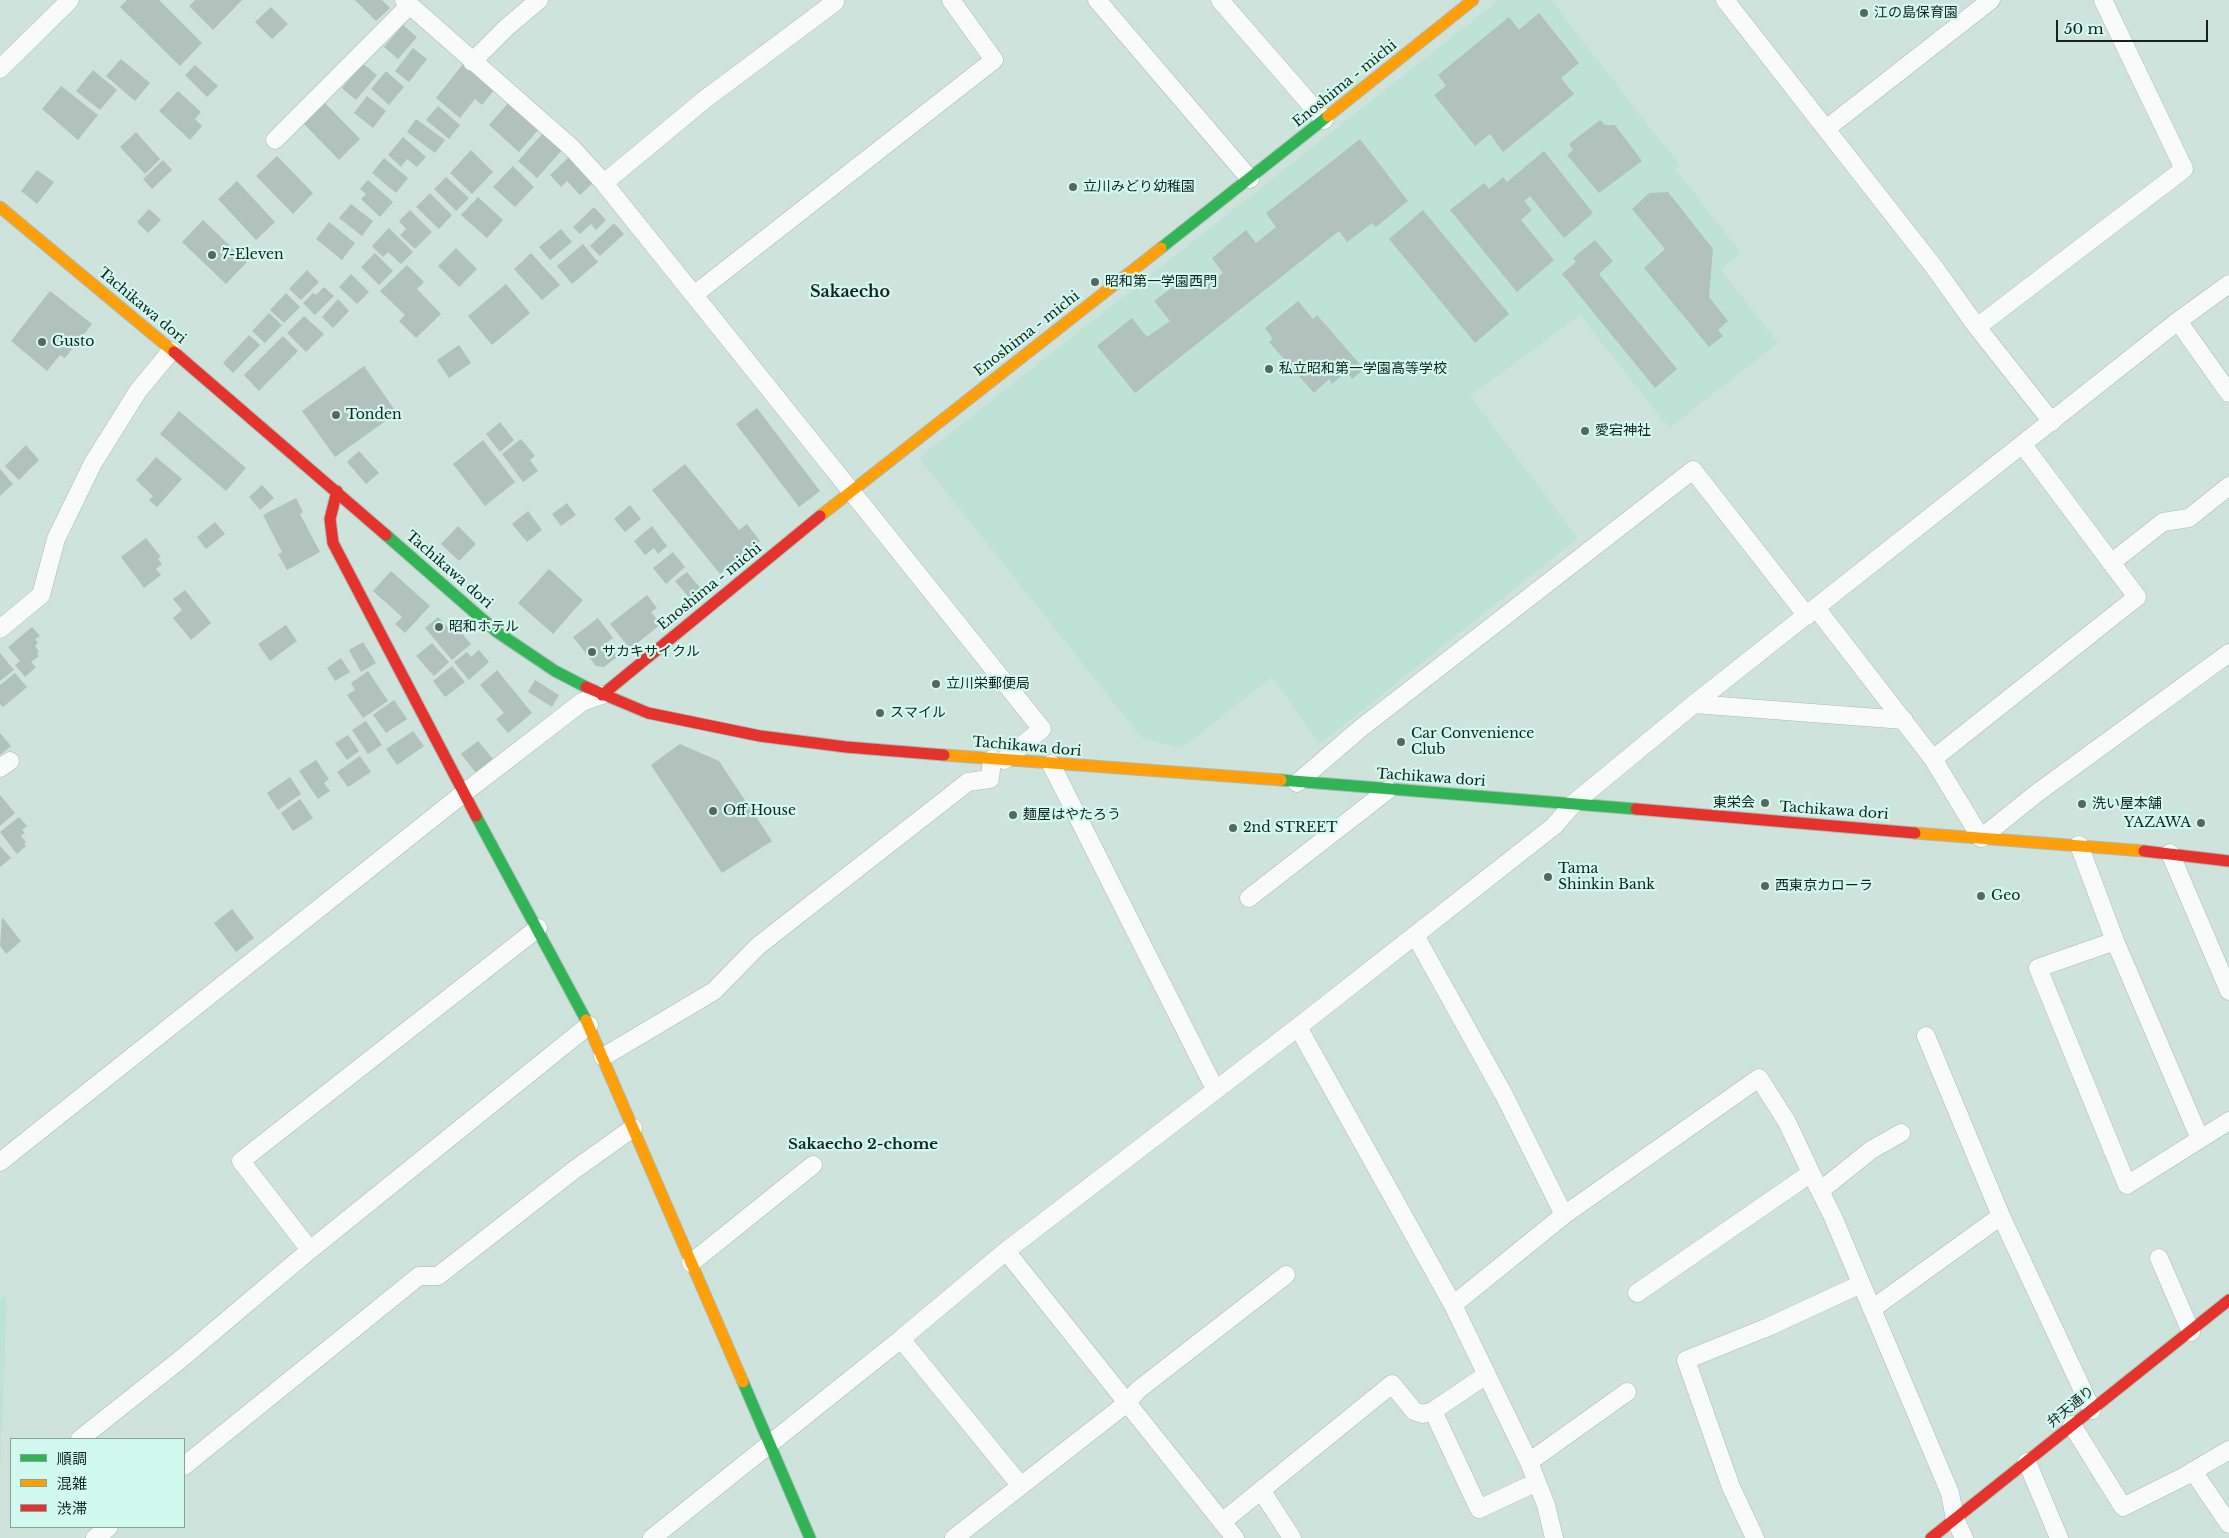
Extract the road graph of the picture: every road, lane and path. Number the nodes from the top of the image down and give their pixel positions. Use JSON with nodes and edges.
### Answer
{"nodes":[{"id":1,"x":70,"y":0,"type":"edge"},
{"id":2,"x":539,"y":0,"type":"edge"},
{"id":3,"x":834,"y":0,"type":"edge"},
{"id":4,"x":951,"y":0,"type":"edge"},
{"id":5,"x":1097,"y":0,"type":"edge"},
{"id":6,"x":1220,"y":0,"type":"edge"},
{"id":7,"x":1473,"y":0,"type":"edge"},
{"id":8,"x":1725,"y":0,"type":"edge"},
{"id":9,"x":1991,"y":0,"type":"edge"},
{"id":10,"x":2104,"y":0,"type":"edge"},
{"id":11,"x":407,"y":3,"type":"edge"},
{"id":12,"x":472,"y":62,"type":"junction"},
{"id":13,"x":0,"y":69,"type":"edge"},
{"id":14,"x":1324,"y":120,"type":"junction"},
{"id":15,"x":1826,"y":129,"type":"junction"},
{"id":16,"x":274,"y":140,"type":"dead end"},
{"id":17,"x":1250,"y":179,"type":"junction"},
{"id":18,"x":604,"y":183,"type":"junction"},
{"id":19,"x":0,"y":207,"type":"edge"},
{"id":20,"x":2229,"y":284,"type":"edge"},
{"id":21,"x":695,"y":294,"type":"junction"},
{"id":22,"x":2178,"y":322,"type":"junction"},
{"id":23,"x":1977,"y":327,"type":"junction"},
{"id":24,"x":171,"y":351,"type":"junction"},
{"id":25,"x":2229,"y":393,"type":"edge"},
{"id":26,"x":2052,"y":422,"type":"junction"},
{"id":27,"x":2023,"y":445,"type":"junction"},
{"id":28,"x":2229,"y":486,"type":"edge"},
{"id":29,"x":852,"y":490,"type":"junction"},
{"id":30,"x":336,"y":491,"type":"junction"},
{"id":31,"x":2111,"y":563,"type":"junction"},
{"id":32,"x":1812,"y":612,"type":"junction"},
{"id":33,"x":0,"y":629,"type":"edge"},
{"id":34,"x":2229,"y":653,"type":"edge"},
{"id":35,"x":602,"y":695,"type":"junction"},
{"id":36,"x":1694,"y":704,"type":"junction"},
{"id":37,"x":1904,"y":720,"type":"junction"},
{"id":38,"x":1933,"y":759,"type":"junction"},
{"id":39,"x":998,"y":760,"type":"junction"},
{"id":40,"x":1051,"y":764,"type":"junction"},
{"id":41,"x":1297,"y":783,"type":"junction"},
{"id":42,"x":1388,"y":790,"type":"junction"},
{"id":43,"x":464,"y":793,"type":"junction"},
{"id":44,"x":1574,"y":804,"type":"junction"},
{"id":45,"x":1980,"y":838,"type":"junction"},
{"id":46,"x":2079,"y":845,"type":"junction"},
{"id":47,"x":2170,"y":853,"type":"junction"},
{"id":48,"x":2229,"y":861,"type":"edge"},
{"id":49,"x":1249,"y":898,"type":"dead end"},
{"id":50,"x":538,"y":928,"type":"junction"},
{"id":51,"x":1415,"y":935,"type":"junction"},
{"id":52,"x":2115,"y":941,"type":"junction"},
{"id":53,"x":2229,"y":991,"type":"edge"},
{"id":54,"x":589,"y":1025,"type":"junction"},
{"id":55,"x":1298,"y":1027,"type":"junction"},
{"id":56,"x":1926,"y":1036,"type":"dead end"},
{"id":57,"x":603,"y":1057,"type":"junction"},
{"id":58,"x":1215,"y":1089,"type":"junction"},
{"id":59,"x":2229,"y":1121,"type":"edge"},
{"id":60,"x":633,"y":1128,"type":"junction"},
{"id":61,"x":1901,"y":1133,"type":"dead end"},
{"id":62,"x":2200,"y":1139,"type":"junction"},
{"id":63,"x":0,"y":1162,"type":"edge"},
{"id":64,"x":813,"y":1165,"type":"dead end"},
{"id":65,"x":1810,"y":1173,"type":"junction"},
{"id":66,"x":1820,"y":1191,"type":"junction"},
{"id":67,"x":1564,"y":1215,"type":"junction"},
{"id":68,"x":2001,"y":1216,"type":"junction"},
{"id":69,"x":310,"y":1250,"type":"junction"},
{"id":70,"x":1006,"y":1251,"type":"junction"},
{"id":71,"x":2159,"y":1258,"type":"dead end"},
{"id":72,"x":690,"y":1263,"type":"junction"},
{"id":73,"x":1286,"y":1275,"type":"dead end"},
{"id":74,"x":1861,"y":1284,"type":"junction"},
{"id":75,"x":1637,"y":1293,"type":"dead end"},
{"id":76,"x":2229,"y":1300,"type":"edge"},
{"id":77,"x":1453,"y":1305,"type":"junction"},
{"id":78,"x":1872,"y":1309,"type":"junction"},
{"id":79,"x":2191,"y":1332,"type":"junction"},
{"id":80,"x":901,"y":1339,"type":"junction"},
{"id":81,"x":1486,"y":1375,"type":"junction"},
{"id":82,"x":1627,"y":1392,"type":"dead end"},
{"id":83,"x":1127,"y":1403,"type":"junction"},
{"id":84,"x":2092,"y":1410,"type":"junction"},
{"id":85,"x":1433,"y":1412,"type":"junction"},
{"id":86,"x":2072,"y":1425,"type":"junction"},
{"id":87,"x":81,"y":1438,"type":"edge"},
{"id":88,"x":768,"y":1444,"type":"junction"},
{"id":89,"x":2229,"y":1450,"type":"edge"},
{"id":90,"x":1529,"y":1462,"type":"junction"},
{"id":91,"x":2027,"y":1462,"type":"junction"},
{"id":92,"x":185,"y":1465,"type":"edge"},
{"id":93,"x":2193,"y":1471,"type":"junction"},
{"id":94,"x":1537,"y":1482,"type":"junction"},
{"id":95,"x":1020,"y":1486,"type":"junction"},
{"id":96,"x":1261,"y":1490,"type":"junction"},
{"id":97,"x":1955,"y":1519,"type":"junction"},
{"id":98,"x":1222,"y":1522,"type":"junction"},
{"id":99,"x":2229,"y":1524,"type":"edge"},
{"id":100,"x":108,"y":1528,"type":"edge"},
{"id":101,"x":95,"y":1538,"type":"edge"},
{"id":102,"x":652,"y":1538,"type":"edge"},
{"id":103,"x":810,"y":1538,"type":"edge"},
{"id":104,"x":954,"y":1538,"type":"edge"},
{"id":105,"x":1235,"y":1538,"type":"edge"},
{"id":106,"x":1292,"y":1538,"type":"edge"},
{"id":107,"x":1554,"y":1538,"type":"edge"},
{"id":108,"x":1755,"y":1538,"type":"edge"},
{"id":109,"x":1932,"y":1538,"type":"edge"},
{"id":110,"x":1964,"y":1538,"type":"edge"},
{"id":111,"x":2059,"y":1538,"type":"edge"}],
"edges":[{"from":1,"to":13,"type":"street"},
{"from":2,"to":12,"type":"street"},
{"from":3,"to":18,"type":"street"},
{"from":4,"to":21,"type":"street"},
{"from":5,"to":17,"type":"street"},
{"from":6,"to":14,"type":"street"},
{"from":7,"to":14,"type":"street","name":"Enoshima - michi"},
{"from":8,"to":15,"type":"street"},
{"from":9,"to":15,"type":"street"},
{"from":10,"to":23,"type":"street"},
{"from":11,"to":12,"type":"street"},
{"from":11,"to":16,"type":"street"},
{"from":12,"to":18,"type":"street"},
{"from":14,"to":17,"type":"street","name":"Enoshima - michi"},
{"from":15,"to":23,"type":"street"},
{"from":17,"to":29,"type":"street","name":"Enoshima - michi"},
{"from":18,"to":21,"type":"street"},
{"from":19,"to":24,"type":"street","name":"Tachikawa dori"},
{"from":20,"to":22,"type":"street"},
{"from":21,"to":29,"type":"street"},
{"from":22,"to":25,"type":"street"},
{"from":22,"to":26,"type":"street"},
{"from":23,"to":26,"type":"street"},
{"from":24,"to":30,"type":"street","name":"Tachikawa dori"},
{"from":24,"to":33,"type":"street"},
{"from":26,"to":27,"type":"street"},
{"from":27,"to":31,"type":"street"},
{"from":27,"to":32,"type":"street"},
{"from":28,"to":31,"type":"street"},
{"from":29,"to":35,"type":"street","name":"Enoshima - michi"},
{"from":29,"to":39,"type":"street"},
{"from":30,"to":35,"type":"street","name":"Tachikawa dori"},
{"from":30,"to":43,"type":"street"},
{"from":31,"to":38,"type":"street"},
{"from":32,"to":36,"type":"street"},
{"from":32,"to":37,"type":"street"},
{"from":32,"to":41,"type":"street"},
{"from":34,"to":45,"type":"street"},
{"from":35,"to":39,"type":"street","name":"Tachikawa dori"},
{"from":35,"to":43,"type":"street"},
{"from":36,"to":37,"type":"street"},
{"from":36,"to":44,"type":"street"},
{"from":37,"to":38,"type":"street"},
{"from":38,"to":45,"type":"street"},
{"from":39,"to":40,"type":"street","name":"Tachikawa dori"},
{"from":39,"to":57,"type":"street"},
{"from":40,"to":41,"type":"street","name":"Tachikawa dori"},
{"from":40,"to":58,"type":"street"},
{"from":41,"to":42,"type":"street","name":"Tachikawa dori"},
{"from":42,"to":44,"type":"street","name":"Tachikawa dori"},
{"from":42,"to":49,"type":"street"},
{"from":43,"to":50,"type":"street"},
{"from":43,"to":63,"type":"street"},
{"from":44,"to":45,"type":"street","name":"Tachikawa dori"},
{"from":44,"to":51,"type":"street"},
{"from":45,"to":46,"type":"street","name":"Tachikawa dori"},
{"from":46,"to":47,"type":"street","name":"Tachikawa dori"},
{"from":46,"to":52,"type":"street"},
{"from":47,"to":48,"type":"street","name":"Tachikawa dori"},
{"from":47,"to":53,"type":"street"},
{"from":50,"to":54,"type":"street"},
{"from":50,"to":69,"type":"street"},
{"from":51,"to":55,"type":"street"},
{"from":51,"to":67,"type":"street"},
{"from":52,"to":62,"type":"street"},
{"from":52,"to":62,"type":"street"},
{"from":54,"to":57,"type":"street"},
{"from":54,"to":69,"type":"street"},
{"from":55,"to":58,"type":"street"},
{"from":55,"to":77,"type":"street"},
{"from":56,"to":68,"type":"street"},
{"from":57,"to":60,"type":"street"},
{"from":58,"to":70,"type":"street"},
{"from":59,"to":62,"type":"street"},
{"from":60,"to":72,"type":"street"},
{"from":60,"to":92,"type":"street"},
{"from":61,"to":66,"type":"street"},
{"from":64,"to":72,"type":"street"},
{"from":65,"to":66,"type":"street"},
{"from":65,"to":67,"type":"street"},
{"from":65,"to":75,"type":"street"},
{"from":66,"to":74,"type":"street"},
{"from":67,"to":77,"type":"street"},
{"from":68,"to":78,"type":"street"},
{"from":68,"to":84,"type":"street"},
{"from":69,"to":87,"type":"street"},
{"from":70,"to":80,"type":"street"},
{"from":70,"to":83,"type":"street"},
{"from":71,"to":79,"type":"street"},
{"from":72,"to":88,"type":"street"},
{"from":73,"to":83,"type":"street"},
{"from":74,"to":78,"type":"street"},
{"from":74,"to":108,"type":"street"},
{"from":76,"to":79,"type":"street","name":"弁天通り"},
{"from":77,"to":81,"type":"street"},
{"from":78,"to":97,"type":"street"},
{"from":79,"to":84,"type":"street","name":"弁天通り"},
{"from":80,"to":88,"type":"street"},
{"from":80,"to":95,"type":"street"},
{"from":81,"to":85,"type":"street"},
{"from":81,"to":90,"type":"street"},
{"from":82,"to":90,"type":"street"},
{"from":83,"to":95,"type":"street"},
{"from":83,"to":98,"type":"street"},
{"from":84,"to":86,"type":"street","name":"弁天通り"},
{"from":85,"to":94,"type":"street"},
{"from":85,"to":96,"type":"street"},
{"from":86,"to":91,"type":"street","name":"弁天通り"},
{"from":86,"to":93,"type":"street"},
{"from":88,"to":102,"type":"street"},
{"from":88,"to":103,"type":"street"},
{"from":89,"to":93,"type":"street"},
{"from":90,"to":94,"type":"street"},
{"from":91,"to":97,"type":"street","name":"弁天通り"},
{"from":91,"to":111,"type":"street"},
{"from":93,"to":99,"type":"street"},
{"from":94,"to":107,"type":"street"},
{"from":95,"to":104,"type":"street"},
{"from":96,"to":98,"type":"street"},
{"from":96,"to":106,"type":"street"},
{"from":97,"to":109,"type":"street","name":"弁天通り"},
{"from":97,"to":110,"type":"street"},
{"from":98,"to":105,"type":"street"},
{"from":100,"to":101,"type":"street"}]}
